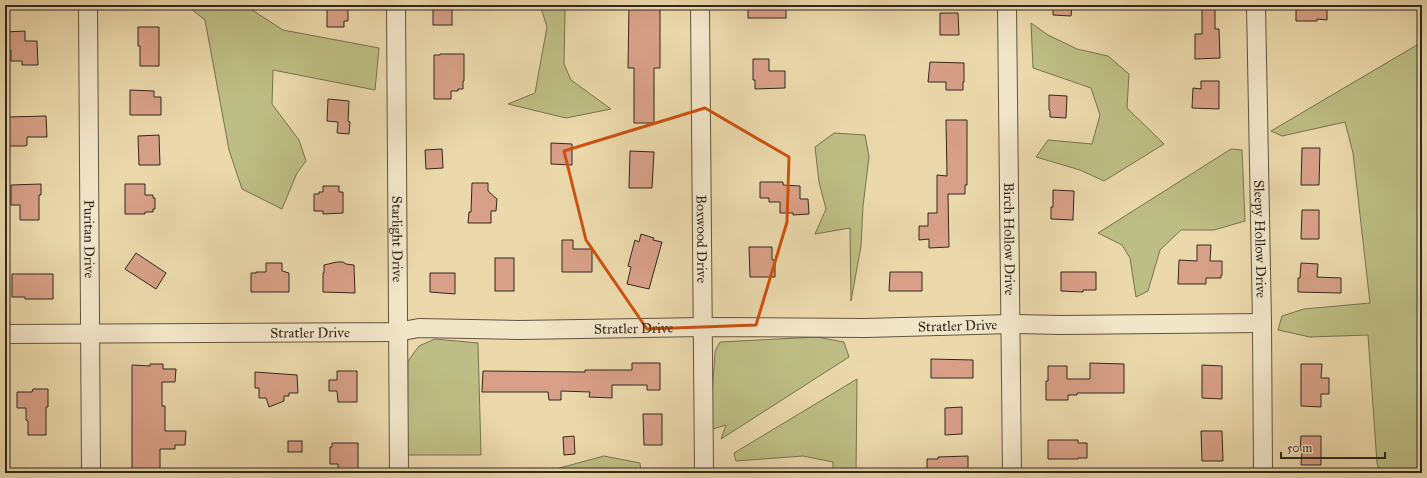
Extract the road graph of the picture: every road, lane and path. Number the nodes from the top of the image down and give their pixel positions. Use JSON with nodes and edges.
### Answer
{"nodes":[{"id":1,"x":88,"y":5,"type":"edge"},
{"id":2,"x":396,"y":5,"type":"edge"},
{"id":3,"x":700,"y":5,"type":"edge"},
{"id":4,"x":1006,"y":5,"type":"edge"},
{"id":5,"x":1256,"y":5,"type":"edge"},
{"id":6,"x":1262,"y":323,"type":"junction"},
{"id":7,"x":1011,"y":324,"type":"junction"},
{"id":8,"x":703,"y":327,"type":"junction"},
{"id":9,"x":398,"y":332,"type":"junction"},
{"id":10,"x":5,"y":334,"type":"edge"},
{"id":11,"x":91,"y":334,"type":"junction"},
{"id":12,"x":91,"y":473,"type":"edge"},
{"id":13,"x":399,"y":473,"type":"edge"},
{"id":14,"x":704,"y":473,"type":"edge"},
{"id":15,"x":1012,"y":473,"type":"edge"},
{"id":16,"x":1263,"y":473,"type":"edge"}],
"edges":[{"from":1,"to":11,"type":"street","name":"Puritan Drive"},
{"from":2,"to":9,"type":"street","name":"Starlight Drive"},
{"from":3,"to":8,"type":"street","name":"Boxwood Drive"},
{"from":4,"to":7,"type":"street","name":"Birch Hollow Drive"},
{"from":5,"to":6,"type":"street","name":"Sleepy Hollow Drive"},
{"from":6,"to":7,"type":"street","name":"Stratler Drive"},
{"from":6,"to":16,"type":"street","name":"Sleepy Hollow Drive"},
{"from":7,"to":8,"type":"street","name":"Stratler Drive"},
{"from":7,"to":15,"type":"street","name":"Birch Hollow Drive"},
{"from":8,"to":9,"type":"street","name":"Stratler Drive"},
{"from":8,"to":14,"type":"street","name":"Boxwood Drive"},
{"from":9,"to":11,"type":"street","name":"Stratler Drive"},
{"from":9,"to":13,"type":"street","name":"Starlight Drive"},
{"from":10,"to":11,"type":"street","name":"Stratler Drive"},
{"from":11,"to":12,"type":"street","name":"Puritan Drive"}]}
